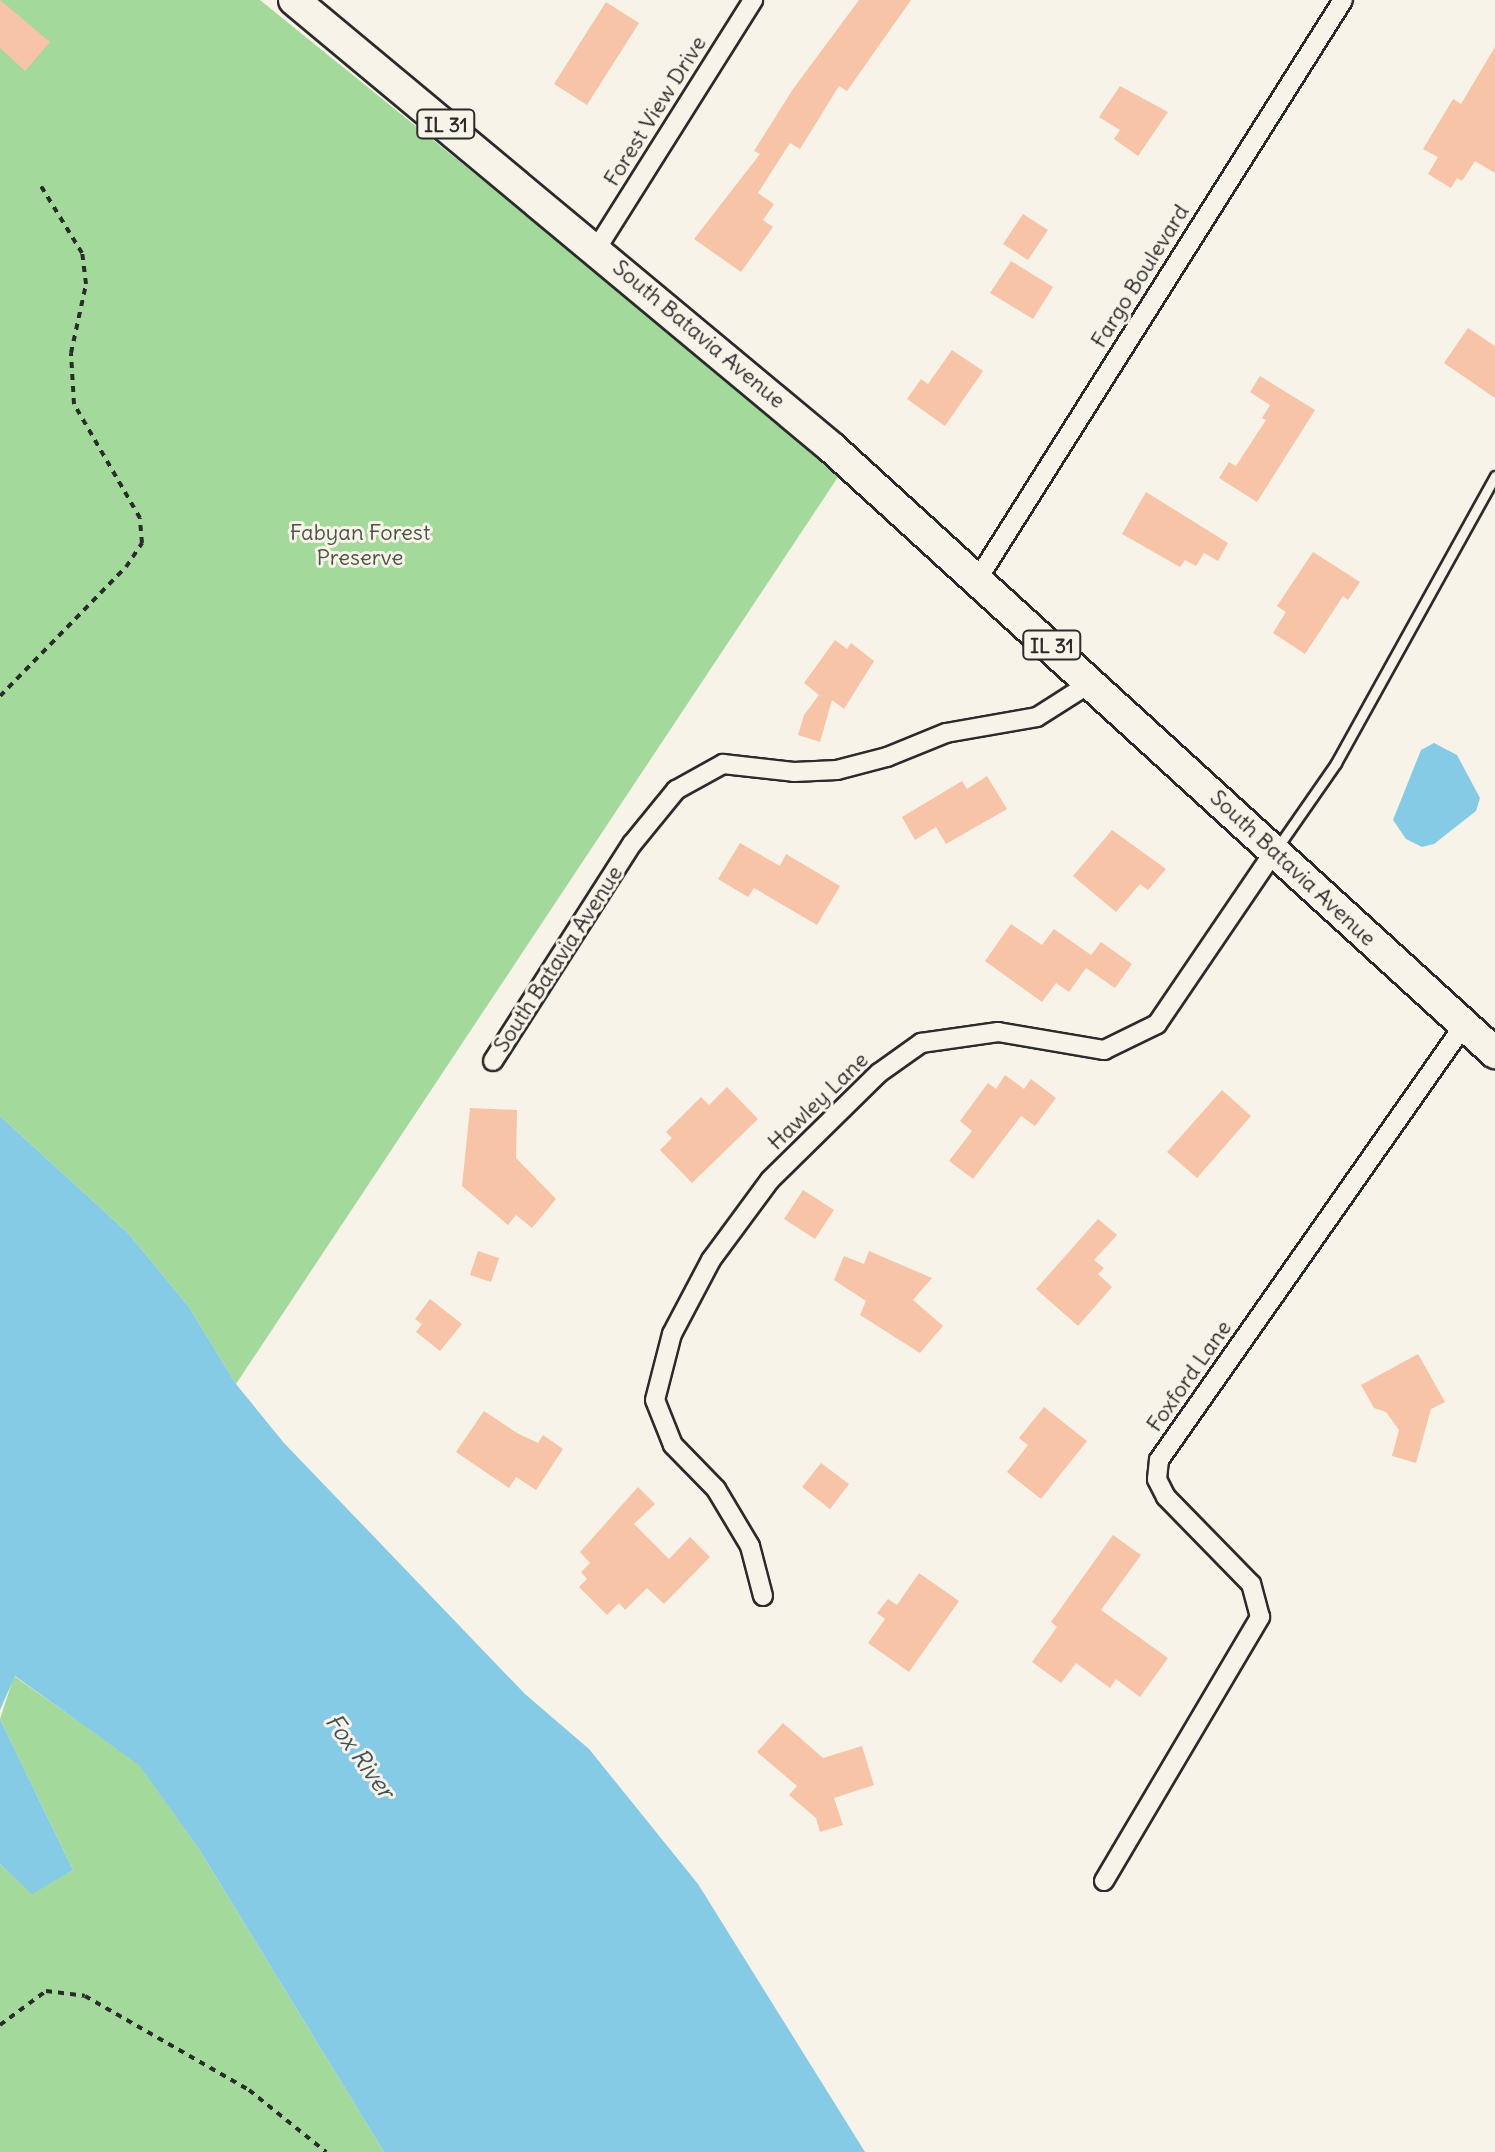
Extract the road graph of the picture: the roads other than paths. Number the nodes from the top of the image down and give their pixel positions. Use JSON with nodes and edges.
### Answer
{"nodes":[{"id":1,"x":294,"y":0,"type":"edge"},
{"id":2,"x":753,"y":0,"type":"edge"},
{"id":3,"x":1343,"y":0,"type":"edge"},
{"id":4,"x":597,"y":248,"type":"junction"},
{"id":5,"x":1495,"y":476,"type":"edge"},
{"id":6,"x":979,"y":577,"type":"junction"},
{"id":7,"x":1092,"y":682,"type":"junction"},
{"id":8,"x":1274,"y":852,"type":"junction"},
{"id":9,"x":1464,"y":1025,"type":"junction"},
{"id":10,"x":1495,"y":1053,"type":"edge"},
{"id":11,"x":493,"y":1061,"type":"dead end"},
{"id":12,"x":763,"y":1596,"type":"dead end"},
{"id":13,"x":1104,"y":1881,"type":"dead end"}],
"edges":[{"from":1,"to":4,"type":"main road","name":"South Batavia Avenue","number":"IL 31"},
{"from":2,"to":4,"type":"street","name":"Forest View Drive"},
{"from":3,"to":6,"type":"street","name":"Fargo Boulevard"},
{"from":4,"to":6,"type":"main road","name":"South Batavia Avenue","number":"IL 31"},
{"from":5,"to":8,"type":"lane"},
{"from":6,"to":7,"type":"main road","name":"South Batavia Avenue","number":"IL 31"},
{"from":7,"to":8,"type":"main road","name":"South Batavia Avenue","number":"IL 31"},
{"from":7,"to":11,"type":"street","name":"South Batavia Avenue"},
{"from":8,"to":9,"type":"main road","name":"South Batavia Avenue","number":"IL 31"},
{"from":8,"to":12,"type":"street","name":"Hawley Lane"},
{"from":9,"to":10,"type":"main road","name":"South Batavia Avenue","number":"IL 31"},
{"from":9,"to":13,"type":"street","name":"Foxford Lane"}]}
